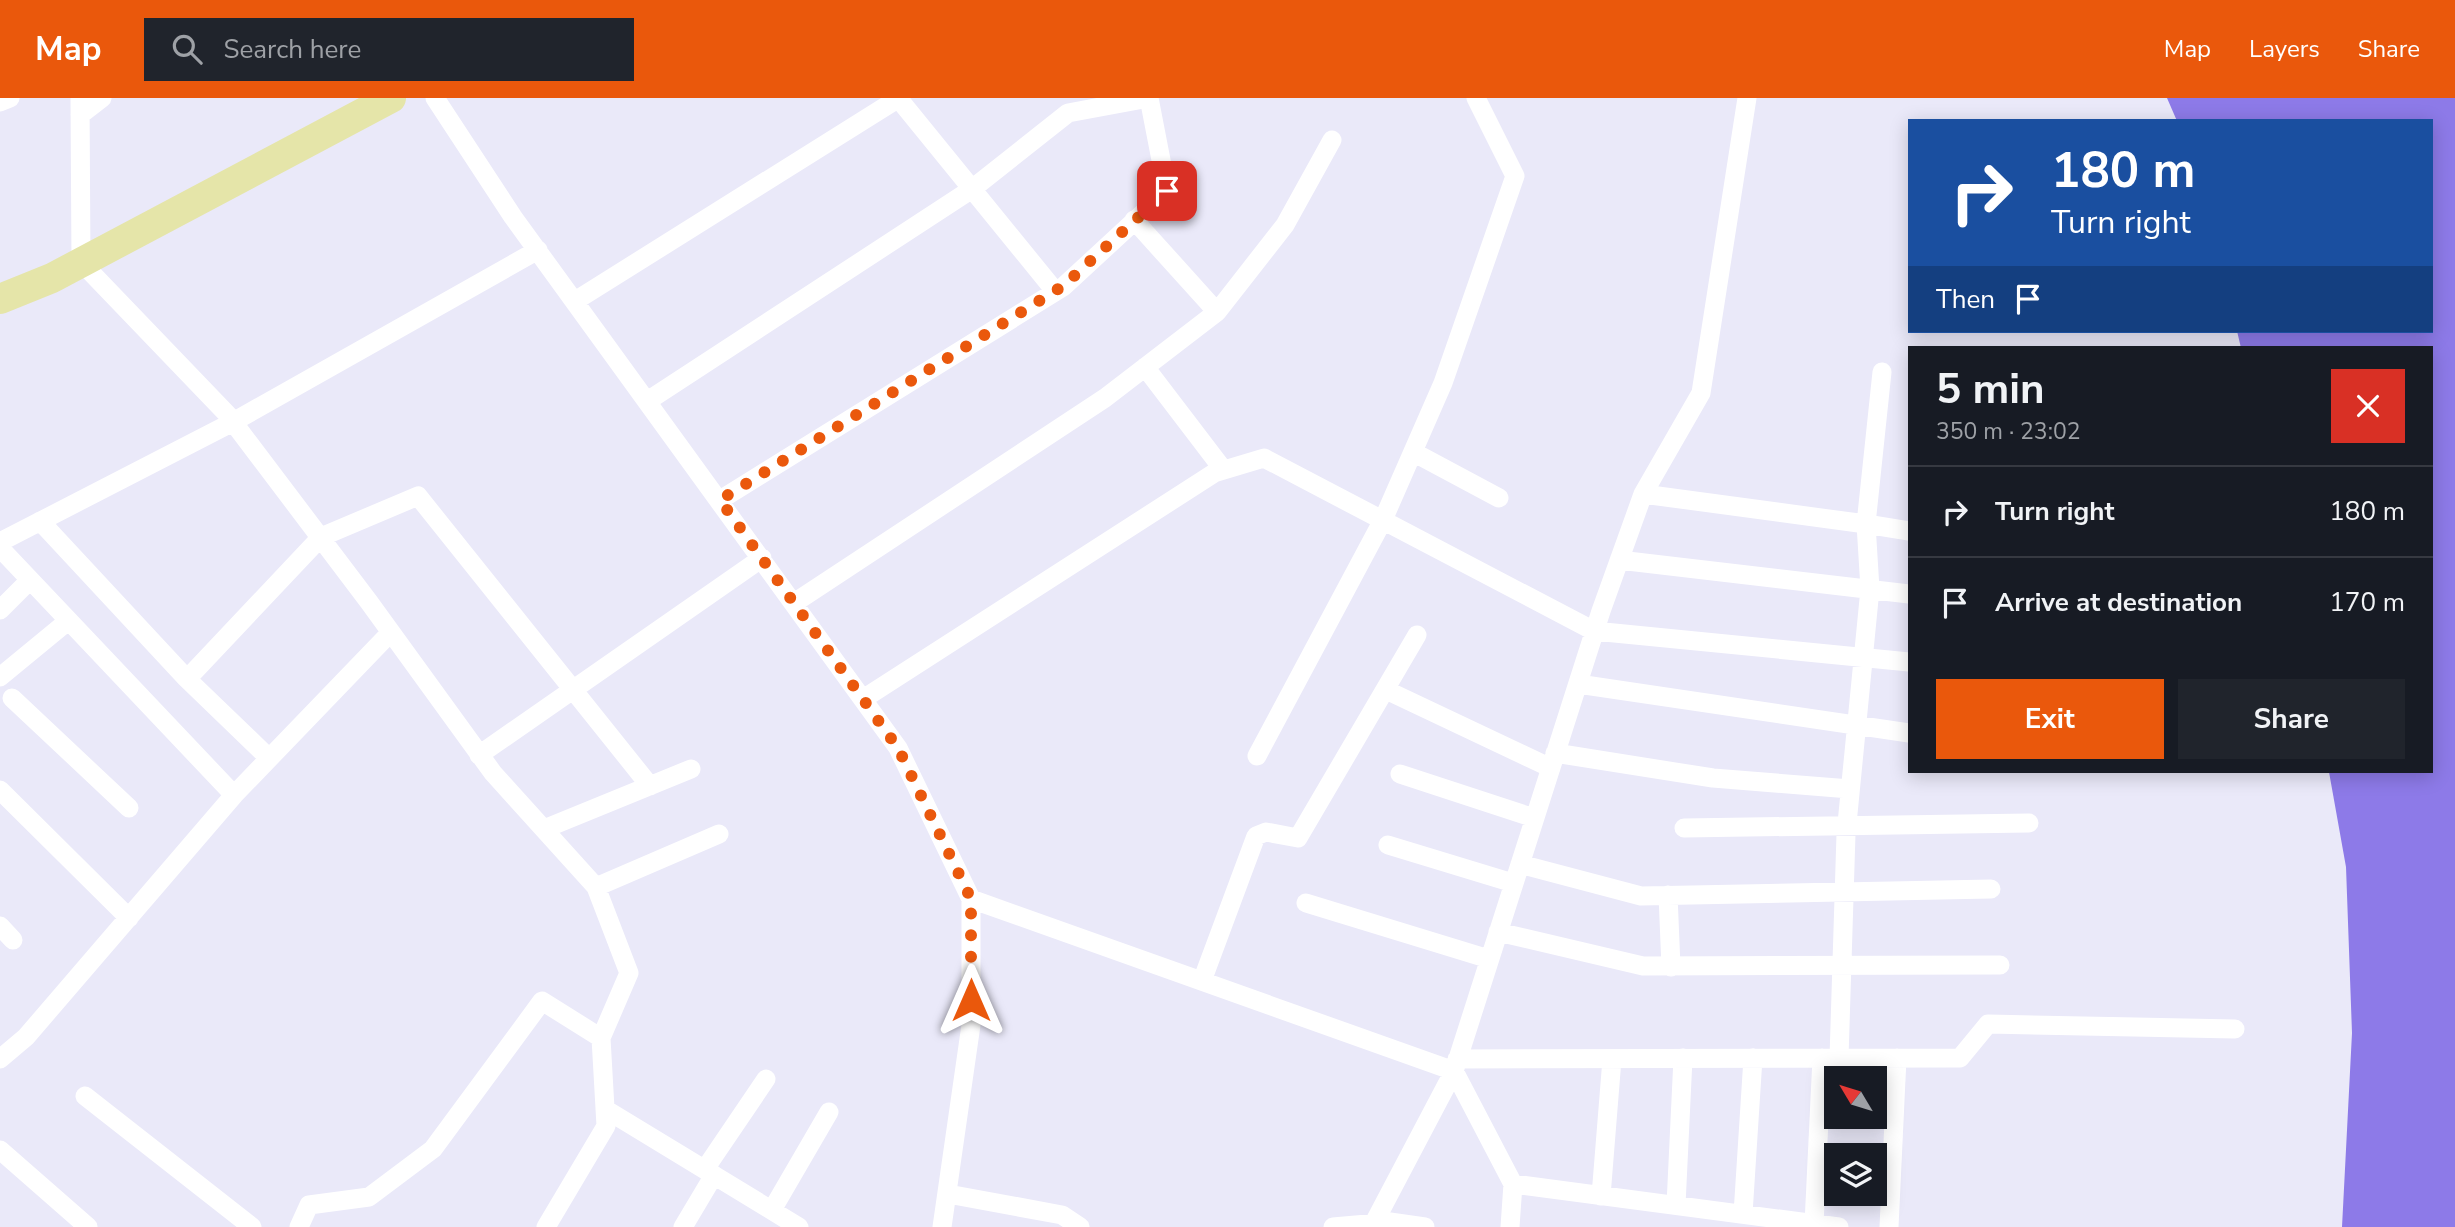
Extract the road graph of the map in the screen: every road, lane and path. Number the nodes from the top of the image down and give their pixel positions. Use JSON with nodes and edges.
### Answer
{"nodes":[{"id":1,"x":9,"y":98,"type":"edge"},
{"id":2,"x":102,"y":98,"type":"edge"},
{"id":3,"x":391,"y":98,"type":"edge"},
{"id":4,"x":435,"y":98,"type":"edge"},
{"id":5,"x":898,"y":98,"type":"edge"},
{"id":6,"x":1149,"y":98,"type":"edge"},
{"id":7,"x":1476,"y":98,"type":"edge"},
{"id":8,"x":1747,"y":98,"type":"edge"},
{"id":9,"x":0,"y":102,"type":"edge"},
{"id":10,"x":80,"y":106,"type":"edge"},
{"id":11,"x":1332,"y":140,"type":"dead end"},
{"id":12,"x":972,"y":189,"type":"junction"},
{"id":13,"x":1134,"y":220,"type":"junction"},
{"id":14,"x":538,"y":250,"type":"junction"},
{"id":15,"x":81,"y":262,"type":"junction"},
{"id":16,"x":52,"y":278,"type":"junction"},
{"id":17,"x":1055,"y":291,"type":"junction"},
{"id":18,"x":0,"y":299,"type":"edge"},
{"id":19,"x":575,"y":302,"type":"junction"},
{"id":20,"x":1217,"y":312,"type":"junction"},
{"id":21,"x":0,"y":314,"type":"edge"},
{"id":22,"x":1145,"y":367,"type":"junction"},
{"id":23,"x":1882,"y":372,"type":"dead end"},
{"id":24,"x":649,"y":400,"type":"junction"},
{"id":25,"x":233,"y":422,"type":"junction"},
{"id":26,"x":1413,"y":452,"type":"junction"},
{"id":27,"x":1214,"y":473,"type":"junction"},
{"id":28,"x":1643,"y":494,"type":"junction"},
{"id":29,"x":1499,"y":498,"type":"dead end"},
{"id":30,"x":720,"y":500,"type":"junction"},
{"id":31,"x":1382,"y":520,"type":"junction"},
{"id":32,"x":40,"y":521,"type":"junction"},
{"id":33,"x":1866,"y":524,"type":"junction"},
{"id":34,"x":1908,"y":531,"type":"edge"},
{"id":35,"x":320,"y":537,"type":"junction"},
{"id":36,"x":0,"y":542,"type":"edge"},
{"id":37,"x":0,"y":548,"type":"edge"},
{"id":38,"x":762,"y":558,"type":"junction"},
{"id":39,"x":1619,"y":560,"type":"junction"},
{"id":40,"x":30,"y":580,"type":"junction"},
{"id":41,"x":1870,"y":589,"type":"junction"},
{"id":42,"x":1908,"y":594,"type":"edge"},
{"id":43,"x":794,"y":603,"type":"junction"},
{"id":44,"x":0,"y":610,"type":"edge"},
{"id":45,"x":68,"y":621,"type":"junction"},
{"id":46,"x":1594,"y":631,"type":"junction"},
{"id":47,"x":391,"y":632,"type":"junction"},
{"id":48,"x":1417,"y":635,"type":"dead end"},
{"id":49,"x":1863,"y":659,"type":"junction"},
{"id":50,"x":1908,"y":663,"type":"edge"},
{"id":51,"x":187,"y":678,"type":"junction"},
{"id":52,"x":1578,"y":684,"type":"junction"},
{"id":53,"x":573,"y":690,"type":"junction"},
{"id":54,"x":1386,"y":690,"type":"junction"},
{"id":55,"x":3,"y":691,"type":"edge"},
{"id":56,"x":863,"y":699,"type":"junction"},
{"id":57,"x":1857,"y":726,"type":"junction"},
{"id":58,"x":1908,"y":733,"type":"edge"},
{"id":59,"x":480,"y":755,"type":"junction"},
{"id":60,"x":1257,"y":756,"type":"dead end"},
{"id":61,"x":269,"y":758,"type":"junction"},
{"id":62,"x":1553,"y":761,"type":"junction"},
{"id":63,"x":691,"y":769,"type":"dead end"},
{"id":64,"x":1400,"y":774,"type":"dead end"},
{"id":65,"x":650,"y":786,"type":"junction"},
{"id":66,"x":1850,"y":789,"type":"junction"},
{"id":67,"x":0,"y":790,"type":"edge"},
{"id":68,"x":234,"y":795,"type":"junction"},
{"id":69,"x":129,"y":808,"type":"dead end"},
{"id":70,"x":1534,"y":818,"type":"junction"},
{"id":71,"x":2029,"y":823,"type":"dead end"},
{"id":72,"x":1846,"y":825,"type":"junction"},
{"id":73,"x":1684,"y":828,"type":"dead end"},
{"id":74,"x":544,"y":829,"type":"junction"},
{"id":75,"x":719,"y":834,"type":"dead end"},
{"id":76,"x":1388,"y":845,"type":"dead end"},
{"id":77,"x":1520,"y":864,"type":"junction"},
{"id":78,"x":1513,"y":883,"type":"junction"},
{"id":79,"x":596,"y":887,"type":"junction"},
{"id":80,"x":1992,"y":889,"type":"dead end"},
{"id":81,"x":1844,"y":892,"type":"junction"},
{"id":82,"x":1668,"y":895,"type":"junction"},
{"id":83,"x":971,"y":899,"type":"junction"},
{"id":84,"x":1306,"y":903,"type":"dead end"},
{"id":85,"x":129,"y":918,"type":"junction"},
{"id":86,"x":1498,"y":932,"type":"junction"},
{"id":87,"x":1489,"y":959,"type":"junction"},
{"id":88,"x":2000,"y":965,"type":"dead end"},
{"id":89,"x":1842,"y":966,"type":"junction"},
{"id":90,"x":1671,"y":967,"type":"junction"},
{"id":91,"x":1202,"y":981,"type":"junction"},
{"id":92,"x":2235,"y":1029,"type":"dead end"},
{"id":93,"x":601,"y":1038,"type":"junction"},
{"id":94,"x":1753,"y":1058,"type":"junction"},
{"id":95,"x":1831,"y":1058,"type":"junction"},
{"id":96,"x":1897,"y":1058,"type":"junction"},
{"id":97,"x":0,"y":1059,"type":"edge"},
{"id":98,"x":1612,"y":1059,"type":"junction"},
{"id":99,"x":1683,"y":1059,"type":"junction"},
{"id":100,"x":1455,"y":1065,"type":"junction"},
{"id":101,"x":766,"y":1079,"type":"dead end"},
{"id":102,"x":85,"y":1096,"type":"dead end"},
{"id":103,"x":605,"y":1109,"type":"junction"},
{"id":104,"x":830,"y":1112,"type":"dead end"},
{"id":105,"x":0,"y":1150,"type":"edge"},
{"id":106,"x":709,"y":1172,"type":"junction"},
{"id":107,"x":1513,"y":1184,"type":"junction"},
{"id":108,"x":948,"y":1194,"type":"junction"},
{"id":109,"x":1601,"y":1196,"type":"junction"},
{"id":110,"x":1676,"y":1205,"type":"junction"},
{"id":111,"x":772,"y":1210,"type":"junction"},
{"id":112,"x":1743,"y":1214,"type":"junction"},
{"id":113,"x":1374,"y":1223,"type":"junction"},
{"id":114,"x":1814,"y":1224,"type":"junction"},
{"id":115,"x":1400,"y":1225,"type":"edge"},
{"id":116,"x":88,"y":1227,"type":"edge"},
{"id":117,"x":253,"y":1227,"type":"edge"},
{"id":118,"x":299,"y":1227,"type":"edge"},
{"id":119,"x":546,"y":1227,"type":"edge"},
{"id":120,"x":683,"y":1227,"type":"edge"},
{"id":121,"x":799,"y":1227,"type":"edge"},
{"id":122,"x":942,"y":1227,"type":"edge"},
{"id":123,"x":1080,"y":1227,"type":"edge"},
{"id":124,"x":1333,"y":1227,"type":"edge"},
{"id":125,"x":1425,"y":1227,"type":"edge"},
{"id":126,"x":1510,"y":1227,"type":"edge"},
{"id":127,"x":1839,"y":1227,"type":"edge"},
{"id":128,"x":1889,"y":1227,"type":"edge"}],
"edges":[{"from":1,"to":9,"type":"street"},
{"from":2,"to":10,"type":"street"},
{"from":3,"to":15,"type":"main road"},
{"from":4,"to":14,"type":"street"},
{"from":5,"to":12,"type":"street"},
{"from":5,"to":19,"type":"street"},
{"from":6,"to":12,"type":"street"},
{"from":6,"to":13,"type":"street"},
{"from":7,"to":26,"type":"street"},
{"from":8,"to":28,"type":"street"},
{"from":10,"to":15,"type":"street"},
{"from":11,"to":20,"type":"street"},
{"from":12,"to":17,"type":"street"},
{"from":12,"to":24,"type":"street"},
{"from":13,"to":17,"type":"street"},
{"from":13,"to":20,"type":"street"},
{"from":14,"to":19,"type":"street"},
{"from":14,"to":25,"type":"street"},
{"from":15,"to":16,"type":"main road"},
{"from":15,"to":25,"type":"street"},
{"from":16,"to":18,"type":"main road"},
{"from":16,"to":21,"type":"main road"},
{"from":17,"to":30,"type":"street"},
{"from":19,"to":24,"type":"street"},
{"from":20,"to":22,"type":"street"},
{"from":22,"to":27,"type":"street"},
{"from":22,"to":43,"type":"street"},
{"from":23,"to":33,"type":"street"},
{"from":24,"to":30,"type":"street"},
{"from":25,"to":32,"type":"street"},
{"from":25,"to":35,"type":"street"},
{"from":26,"to":29,"type":"street"},
{"from":26,"to":31,"type":"street"},
{"from":27,"to":31,"type":"street"},
{"from":27,"to":56,"type":"street"},
{"from":28,"to":33,"type":"street"},
{"from":28,"to":39,"type":"street"},
{"from":30,"to":38,"type":"street"},
{"from":31,"to":46,"type":"street"},
{"from":31,"to":60,"type":"street"},
{"from":32,"to":36,"type":"street"},
{"from":32,"to":51,"type":"street"},
{"from":33,"to":34,"type":"street"},
{"from":33,"to":41,"type":"street"},
{"from":35,"to":47,"type":"street"},
{"from":35,"to":51,"type":"street"},
{"from":35,"to":53,"type":"street"},
{"from":37,"to":40,"type":"street"},
{"from":38,"to":43,"type":"street"},
{"from":38,"to":53,"type":"street"},
{"from":39,"to":41,"type":"street"},
{"from":39,"to":46,"type":"street"},
{"from":40,"to":44,"type":"street"},
{"from":40,"to":45,"type":"street"},
{"from":41,"to":42,"type":"street"},
{"from":41,"to":49,"type":"street"},
{"from":43,"to":56,"type":"street"},
{"from":45,"to":55,"type":"street"},
{"from":45,"to":68,"type":"street"},
{"from":46,"to":49,"type":"street"},
{"from":46,"to":52,"type":"street"},
{"from":47,"to":59,"type":"street"},
{"from":47,"to":61,"type":"street"},
{"from":48,"to":54,"type":"street"},
{"from":49,"to":50,"type":"street"},
{"from":49,"to":57,"type":"street"},
{"from":51,"to":61,"type":"street"},
{"from":52,"to":57,"type":"street"},
{"from":52,"to":62,"type":"street"},
{"from":53,"to":59,"type":"street"},
{"from":53,"to":65,"type":"street"},
{"from":54,"to":62,"type":"street"},
{"from":54,"to":91,"type":"street"},
{"from":55,"to":69,"type":"street"},
{"from":56,"to":83,"type":"street"},
{"from":57,"to":58,"type":"street"},
{"from":57,"to":66,"type":"street"},
{"from":59,"to":74,"type":"street"},
{"from":61,"to":68,"type":"street"},
{"from":62,"to":66,"type":"street"},
{"from":62,"to":70,"type":"street"},
{"from":63,"to":65,"type":"street"},
{"from":64,"to":70,"type":"street"},
{"from":65,"to":74,"type":"street"},
{"from":66,"to":72,"type":"street"},
{"from":67,"to":85,"type":"street"},
{"from":68,"to":85,"type":"street"},
{"from":70,"to":77,"type":"street"},
{"from":71,"to":72,"type":"street"},
{"from":72,"to":73,"type":"street"},
{"from":72,"to":81,"type":"street"},
{"from":74,"to":79,"type":"street"},
{"from":75,"to":79,"type":"street"},
{"from":76,"to":78,"type":"street"},
{"from":77,"to":78,"type":"street"},
{"from":77,"to":82,"type":"street"},
{"from":78,"to":86,"type":"street"},
{"from":79,"to":93,"type":"street"},
{"from":80,"to":81,"type":"street"},
{"from":81,"to":82,"type":"street"},
{"from":81,"to":89,"type":"street"},
{"from":82,"to":90,"type":"street"},
{"from":83,"to":91,"type":"street"},
{"from":83,"to":108,"type":"street"},
{"from":84,"to":87,"type":"street"},
{"from":85,"to":97,"type":"street"},
{"from":86,"to":87,"type":"street"},
{"from":86,"to":90,"type":"street"},
{"from":87,"to":100,"type":"street"},
{"from":88,"to":89,"type":"street"},
{"from":89,"to":90,"type":"street"},
{"from":89,"to":95,"type":"street"},
{"from":91,"to":100,"type":"street"},
{"from":92,"to":96,"type":"street"},
{"from":93,"to":103,"type":"street"},
{"from":93,"to":118,"type":"street"},
{"from":94,"to":95,"type":"street"},
{"from":94,"to":99,"type":"street"},
{"from":94,"to":112,"type":"street"},
{"from":95,"to":96,"type":"street"},
{"from":95,"to":114,"type":"street"},
{"from":96,"to":128,"type":"street"},
{"from":98,"to":99,"type":"street"},
{"from":98,"to":100,"type":"street"},
{"from":98,"to":109,"type":"street"},
{"from":99,"to":110,"type":"street"},
{"from":100,"to":107,"type":"street"},
{"from":100,"to":113,"type":"street"},
{"from":101,"to":106,"type":"street"},
{"from":102,"to":117,"type":"street"},
{"from":103,"to":106,"type":"street"},
{"from":103,"to":119,"type":"street"},
{"from":104,"to":111,"type":"street"},
{"from":105,"to":116,"type":"street"},
{"from":106,"to":111,"type":"street"},
{"from":106,"to":120,"type":"street"},
{"from":107,"to":109,"type":"street"},
{"from":107,"to":126,"type":"street"},
{"from":108,"to":122,"type":"street"},
{"from":108,"to":123,"type":"street"},
{"from":109,"to":110,"type":"street"},
{"from":110,"to":112,"type":"street"},
{"from":111,"to":121,"type":"street"},
{"from":112,"to":114,"type":"street"},
{"from":113,"to":115,"type":"street"},
{"from":113,"to":124,"type":"street"},
{"from":114,"to":127,"type":"street"},
{"from":115,"to":125,"type":"street"}]}
